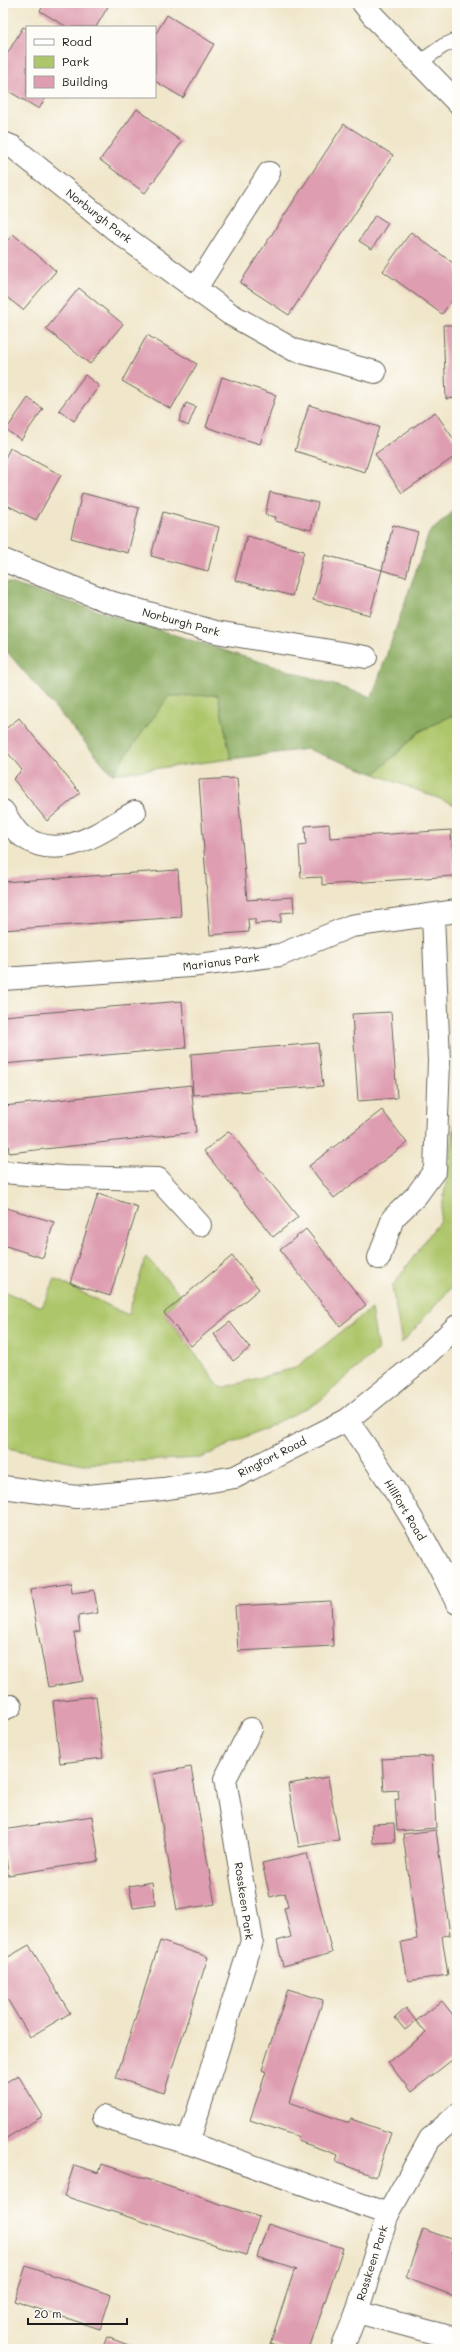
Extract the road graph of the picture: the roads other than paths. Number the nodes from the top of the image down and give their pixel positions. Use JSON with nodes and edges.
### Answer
{"nodes":[{"id":1,"x":349,"y":3,"type":"edge"},
{"id":2,"x":369,"y":10,"type":"edge"},
{"id":3,"x":457,"y":40,"type":"edge"},
{"id":4,"x":418,"y":63,"type":"junction"},
{"id":5,"x":457,"y":102,"type":"edge"},
{"id":6,"x":3,"y":143,"type":"edge"},
{"id":7,"x":269,"y":173,"type":"dead end"},
{"id":8,"x":196,"y":288,"type":"junction"},
{"id":9,"x":375,"y":372,"type":"dead end"},
{"id":10,"x":3,"y":560,"type":"edge"},
{"id":11,"x":366,"y":657,"type":"dead end"},
{"id":12,"x":3,"y":811,"type":"edge"},
{"id":13,"x":135,"y":812,"type":"dead end"},
{"id":14,"x":457,"y":911,"type":"edge"},
{"id":15,"x":433,"y":915,"type":"junction"},
{"id":16,"x":3,"y":979,"type":"edge"},
{"id":17,"x":3,"y":1172,"type":"edge"},
{"id":18,"x":200,"y":1225,"type":"dead end"},
{"id":19,"x":379,"y":1258,"type":"dead end"},
{"id":20,"x":457,"y":1326,"type":"edge"},
{"id":21,"x":347,"y":1420,"type":"junction"},
{"id":22,"x":3,"y":1487,"type":"edge"},
{"id":23,"x":457,"y":1603,"type":"edge"},
{"id":24,"x":251,"y":1729,"type":"dead end"},
{"id":25,"x":457,"y":2115,"type":"edge"},
{"id":26,"x":103,"y":2117,"type":"dead end"},
{"id":27,"x":188,"y":2143,"type":"junction"},
{"id":28,"x":388,"y":2214,"type":"junction"},
{"id":29,"x":357,"y":2312,"type":"junction"},
{"id":30,"x":457,"y":2339,"type":"edge"},
{"id":31,"x":342,"y":2349,"type":"edge"}],
"edges":[{"from":1,"to":2,"type":"street"},
{"from":2,"to":4,"type":"street"},
{"from":3,"to":4,"type":"lane"},
{"from":4,"to":5,"type":"street"},
{"from":6,"to":8,"type":"street","name":"Norburgh Park"},
{"from":7,"to":8,"type":"street"},
{"from":8,"to":9,"type":"street","name":"Norburgh Park"},
{"from":10,"to":11,"type":"street","name":"Norburgh Park"},
{"from":12,"to":13,"type":"street"},
{"from":14,"to":15,"type":"street","name":"Marianus Park"},
{"from":15,"to":16,"type":"street","name":"Marianus Park"},
{"from":15,"to":19,"type":"street"},
{"from":17,"to":18,"type":"street"},
{"from":20,"to":21,"type":"street","name":"Ringfort Road"},
{"from":21,"to":22,"type":"street","name":"Ringfort Road"},
{"from":21,"to":23,"type":"street","name":"Hillfort Road"},
{"from":24,"to":27,"type":"street","name":"Rosskeen Park"},
{"from":25,"to":28,"type":"street","name":"Rosskeen Park"},
{"from":26,"to":27,"type":"street","name":"Rosskeen Park"},
{"from":27,"to":28,"type":"street","name":"Rosskeen Park"},
{"from":28,"to":29,"type":"street","name":"Rosskeen Park"},
{"from":29,"to":30,"type":"street","name":"Rosskeen Park"},
{"from":29,"to":31,"type":"street","name":"Rosskeen Park"}]}
